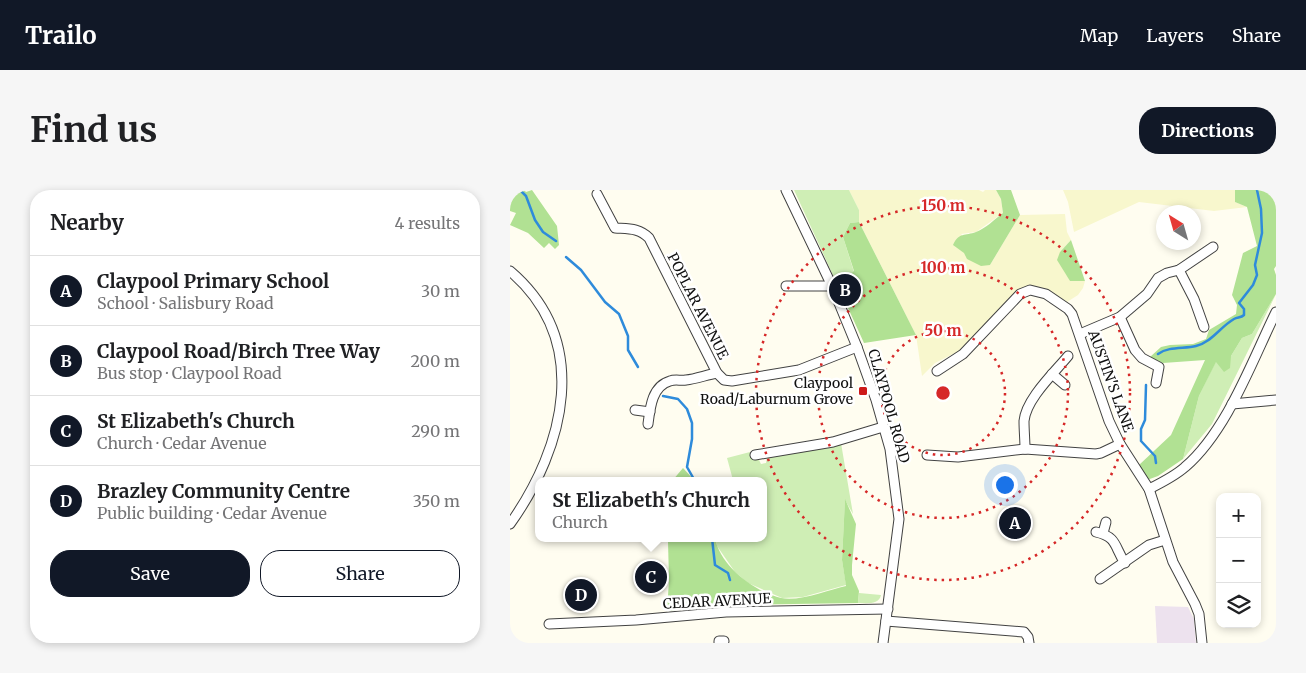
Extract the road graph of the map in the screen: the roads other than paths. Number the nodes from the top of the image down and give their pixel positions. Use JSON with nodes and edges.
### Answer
{"nodes":[{"id":1,"x":786,"y":190,"type":"edge"},
{"id":2,"x":597,"y":194,"type":"dead end"},
{"id":3,"x":1213,"y":247,"type":"dead end"},
{"id":4,"x":1179,"y":270,"type":"junction"},
{"id":5,"x":510,"y":271,"type":"edge"},
{"id":6,"x":786,"y":286,"type":"dead end"},
{"id":7,"x":832,"y":286,"type":"junction"},
{"id":8,"x":1276,"y":312,"type":"edge"},
{"id":9,"x":1120,"y":317,"type":"junction"},
{"id":10,"x":1204,"y":327,"type":"dead end"},
{"id":11,"x":1080,"y":334,"type":"junction"},
{"id":12,"x":857,"y":347,"type":"junction"},
{"id":13,"x":1068,"y":356,"type":"dead end"},
{"id":14,"x":937,"y":371,"type":"dead end"},
{"id":15,"x":717,"y":373,"type":"junction"},
{"id":16,"x":1052,"y":374,"type":"junction"},
{"id":17,"x":1156,"y":383,"type":"dead end"},
{"id":18,"x":1065,"y":385,"type":"dead end"},
{"id":19,"x":1276,"y":400,"type":"edge"},
{"id":20,"x":1232,"y":404,"type":"junction"},
{"id":21,"x":635,"y":410,"type":"dead end"},
{"id":22,"x":650,"y":412,"type":"junction"},
{"id":23,"x":648,"y":424,"type":"dead end"},
{"id":24,"x":883,"y":426,"type":"junction"},
{"id":25,"x":1120,"y":444,"type":"junction"},
{"id":26,"x":1025,"y":449,"type":"junction"},
{"id":27,"x":932,"y":453,"type":"dead end"},
{"id":28,"x":760,"y":457,"type":"dead end"},
{"id":29,"x":537,"y":477,"type":"edge"},
{"id":30,"x":535,"y":482,"type":"edge"},
{"id":31,"x":1149,"y":489,"type":"junction"},
{"id":32,"x":1106,"y":522,"type":"dead end"},
{"id":33,"x":510,"y":524,"type":"edge"},
{"id":34,"x":1165,"y":540,"type":"junction"},
{"id":35,"x":1125,"y":563,"type":"junction"},
{"id":36,"x":1100,"y":579,"type":"dead end"},
{"id":37,"x":888,"y":609,"type":"junction"},
{"id":38,"x":886,"y":621,"type":"junction"},
{"id":39,"x":549,"y":624,"type":"dead end"},
{"id":40,"x":1028,"y":640,"type":"edge"},
{"id":41,"x":883,"y":643,"type":"edge"},
{"id":42,"x":1202,"y":643,"type":"edge"}],
"edges":[{"from":1,"to":7,"type":"street","name":"CLAYPOOL ROAD"},
{"from":2,"to":15,"type":"street","name":"POPLAR AVENUE"},
{"from":3,"to":4,"type":"street"},
{"from":4,"to":9,"type":"street"},
{"from":4,"to":10,"type":"street"},
{"from":5,"to":29,"type":"street"},
{"from":6,"to":7,"type":"street"},
{"from":7,"to":12,"type":"street","name":"CLAYPOOL ROAD"},
{"from":8,"to":20,"type":"street"},
{"from":9,"to":11,"type":"street"},
{"from":9,"to":17,"type":"street"},
{"from":11,"to":14,"type":"street","name":"AUSTIN'S LANE"},
{"from":11,"to":25,"type":"street","name":"AUSTIN'S LANE"},
{"from":12,"to":15,"type":"street","name":"POPLAR AVENUE"},
{"from":12,"to":24,"type":"street","name":"CLAYPOOL ROAD"},
{"from":13,"to":16,"type":"street"},
{"from":15,"to":22,"type":"street"},
{"from":16,"to":18,"type":"street"},
{"from":16,"to":26,"type":"street"},
{"from":19,"to":20,"type":"street"},
{"from":20,"to":31,"type":"street"},
{"from":21,"to":22,"type":"street"},
{"from":22,"to":23,"type":"street"},
{"from":24,"to":28,"type":"street"},
{"from":24,"to":37,"type":"street","name":"CLAYPOOL ROAD"},
{"from":25,"to":26,"type":"street"},
{"from":25,"to":31,"type":"street","name":"AUSTIN'S LANE"},
{"from":26,"to":27,"type":"street"},
{"from":30,"to":33,"type":"street"},
{"from":31,"to":34,"type":"street","name":"AUSTIN'S LANE"},
{"from":32,"to":35,"type":"street"},
{"from":34,"to":35,"type":"street"},
{"from":34,"to":42,"type":"street","name":"AUSTIN'S LANE"},
{"from":35,"to":36,"type":"street"},
{"from":37,"to":38,"type":"street","name":"CLAYPOOL ROAD"},
{"from":37,"to":39,"type":"street","name":"CEDAR AVENUE"},
{"from":38,"to":40,"type":"street"},
{"from":38,"to":41,"type":"street","name":"CLAYPOOL ROAD"}]}
